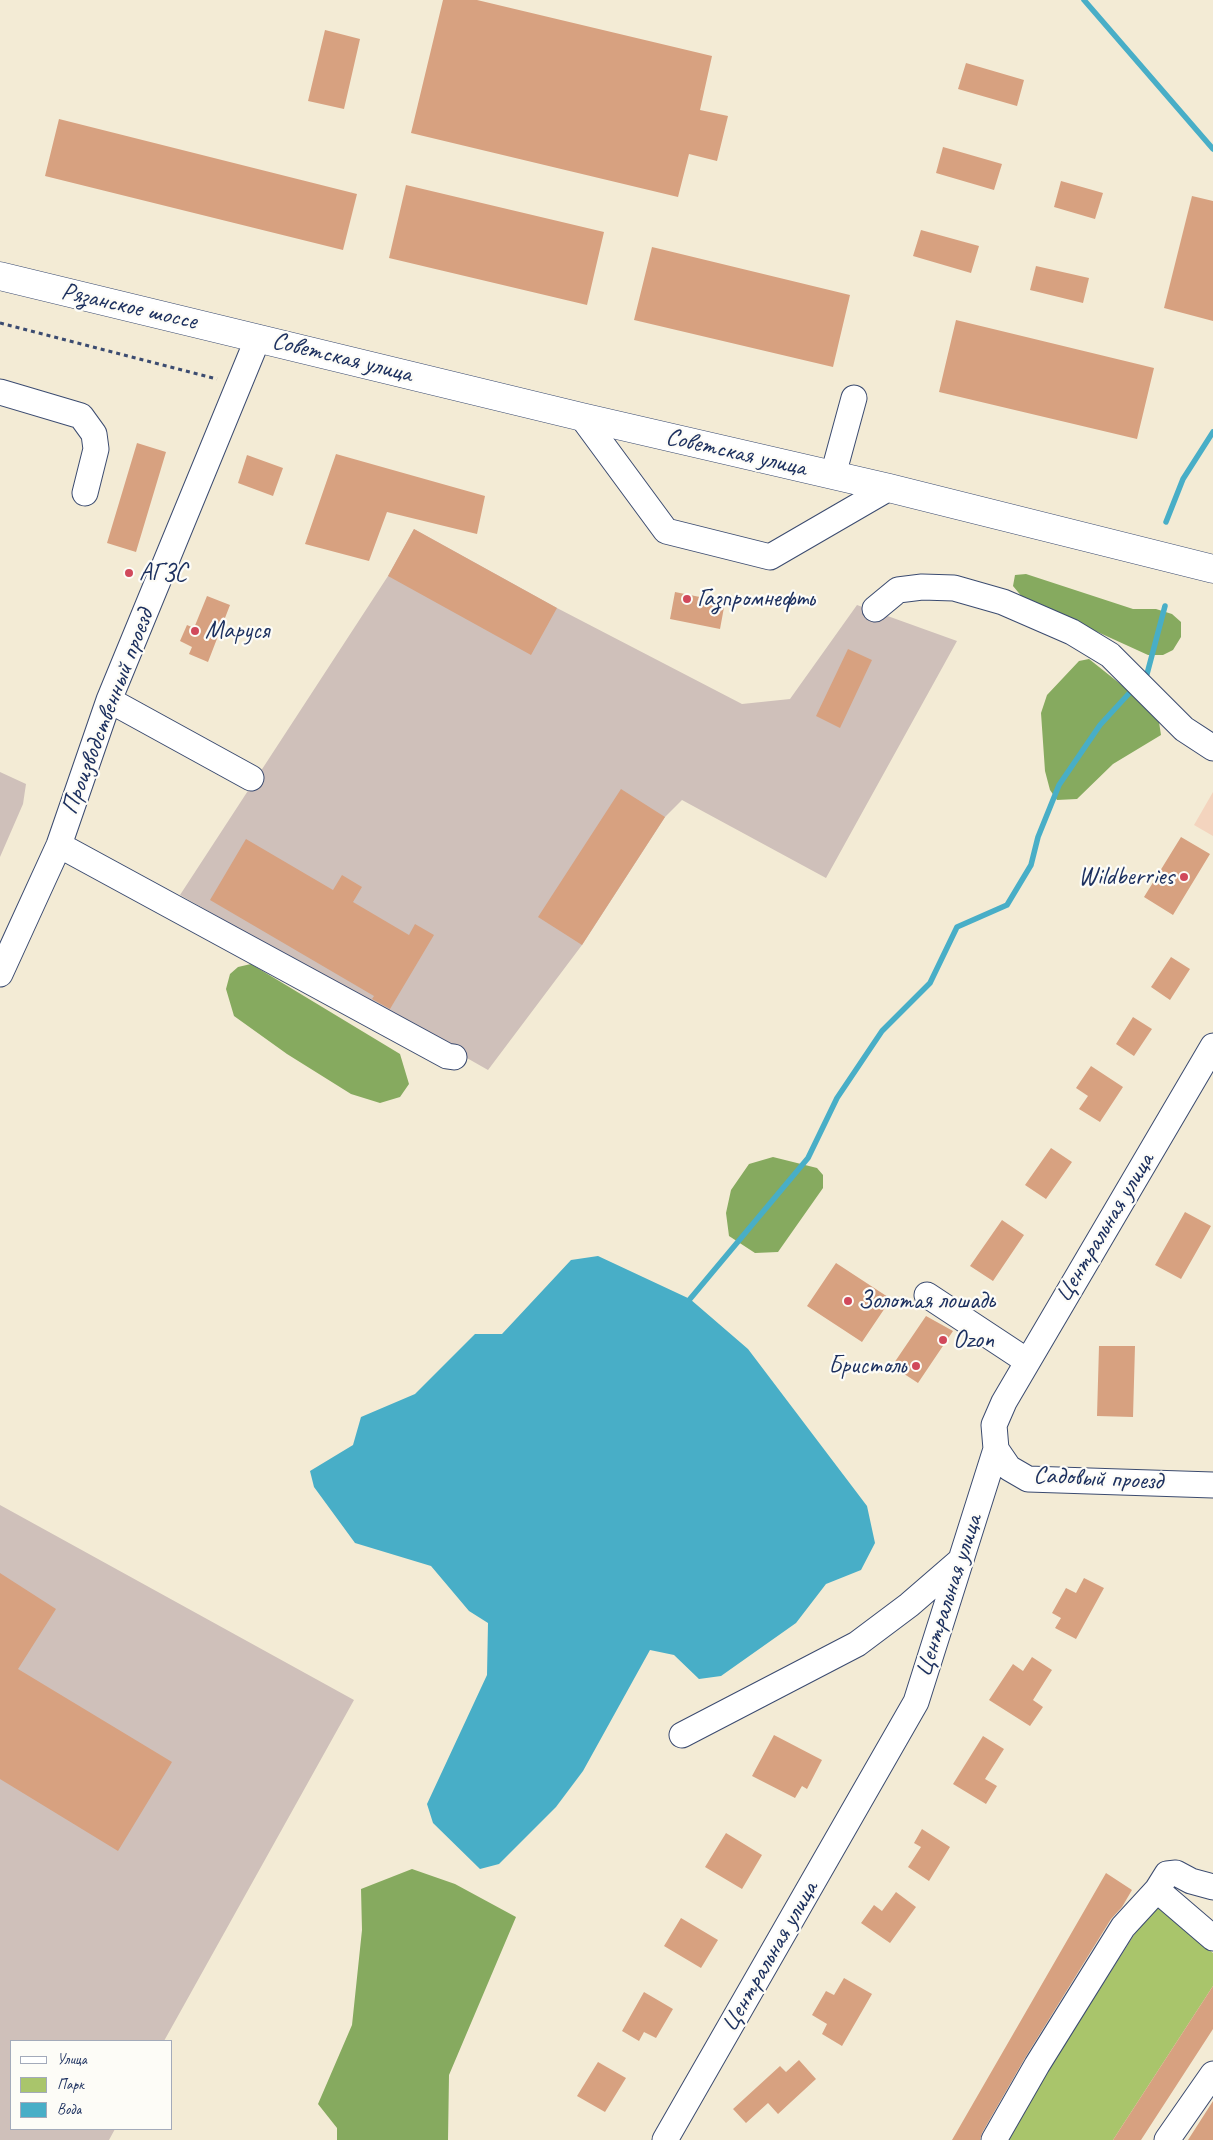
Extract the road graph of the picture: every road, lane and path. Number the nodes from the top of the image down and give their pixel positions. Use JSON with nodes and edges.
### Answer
{"nodes":[{"id":1,"x":0,"y":276,"type":"edge"},
{"id":2,"x":0,"y":323,"type":"edge"},
{"id":3,"x":258,"y":338,"type":"junction"},
{"id":4,"x":239,"y":384,"type":"junction"},
{"id":5,"x":0,"y":392,"type":"edge"},
{"id":6,"x":854,"y":398,"type":"dead end"},
{"id":7,"x":582,"y":418,"type":"junction"},
{"id":8,"x":833,"y":475,"type":"junction"},
{"id":9,"x":889,"y":488,"type":"junction"},
{"id":10,"x":84,"y":493,"type":"dead end"},
{"id":11,"x":1213,"y":569,"type":"edge"},
{"id":12,"x":875,"y":609,"type":"dead end"},
{"id":13,"x":109,"y":700,"type":"junction"},
{"id":14,"x":1213,"y":748,"type":"edge"},
{"id":15,"x":251,"y":778,"type":"dead end"},
{"id":16,"x":59,"y":845,"type":"junction"},
{"id":17,"x":0,"y":974,"type":"edge"},
{"id":18,"x":1213,"y":1046,"type":"edge"},
{"id":19,"x":454,"y":1057,"type":"dead end"},
{"id":20,"x":928,"y":1295,"type":"dead end"},
{"id":21,"x":1027,"y":1361,"type":"junction"},
{"id":22,"x":996,"y":1449,"type":"junction"},
{"id":23,"x":1213,"y":1485,"type":"edge"},
{"id":24,"x":960,"y":1560,"type":"junction"},
{"id":25,"x":682,"y":1735,"type":"dead end"},
{"id":26,"x":1213,"y":1887,"type":"edge"},
{"id":27,"x":1157,"y":1890,"type":"junction"},
{"id":28,"x":1213,"y":1938,"type":"edge"},
{"id":29,"x":1213,"y":2074,"type":"edge"},
{"id":30,"x":665,"y":2140,"type":"edge"},
{"id":31,"x":994,"y":2140,"type":"edge"},
{"id":32,"x":1167,"y":2140,"type":"edge"}],
"edges":[{"from":1,"to":3,"type":"main road","name":"Рязанское шоссе"},
{"from":2,"to":4,"type":"path"},
{"from":3,"to":4,"type":"street","name":"Производственный проезд"},
{"from":3,"to":7,"type":"main road","name":"Советская улица"},
{"from":4,"to":13,"type":"street","name":"Производственный проезд"},
{"from":5,"to":10,"type":"street"},
{"from":6,"to":8,"type":"street"},
{"from":7,"to":8,"type":"main road","name":"Советская улица"},
{"from":7,"to":9,"type":"street"},
{"from":8,"to":9,"type":"main road","name":"Советская улица"},
{"from":9,"to":11,"type":"main road","name":"Советская улица"},
{"from":12,"to":14,"type":"street"},
{"from":13,"to":15,"type":"street"},
{"from":13,"to":16,"type":"street","name":"Производственный проезд"},
{"from":16,"to":17,"type":"street","name":"Производственный проезд"},
{"from":16,"to":19,"type":"street"},
{"from":18,"to":21,"type":"street","name":"Центральная улица"},
{"from":20,"to":21,"type":"street"},
{"from":21,"to":22,"type":"street","name":"Центральная улица"},
{"from":22,"to":23,"type":"street","name":"Садовый проезд"},
{"from":22,"to":24,"type":"street","name":"Центральная улица"},
{"from":24,"to":25,"type":"street"},
{"from":24,"to":30,"type":"street","name":"Центральная улица"},
{"from":26,"to":27,"type":"street"},
{"from":27,"to":28,"type":"street"},
{"from":27,"to":31,"type":"street"},
{"from":29,"to":32,"type":"street"}]}
